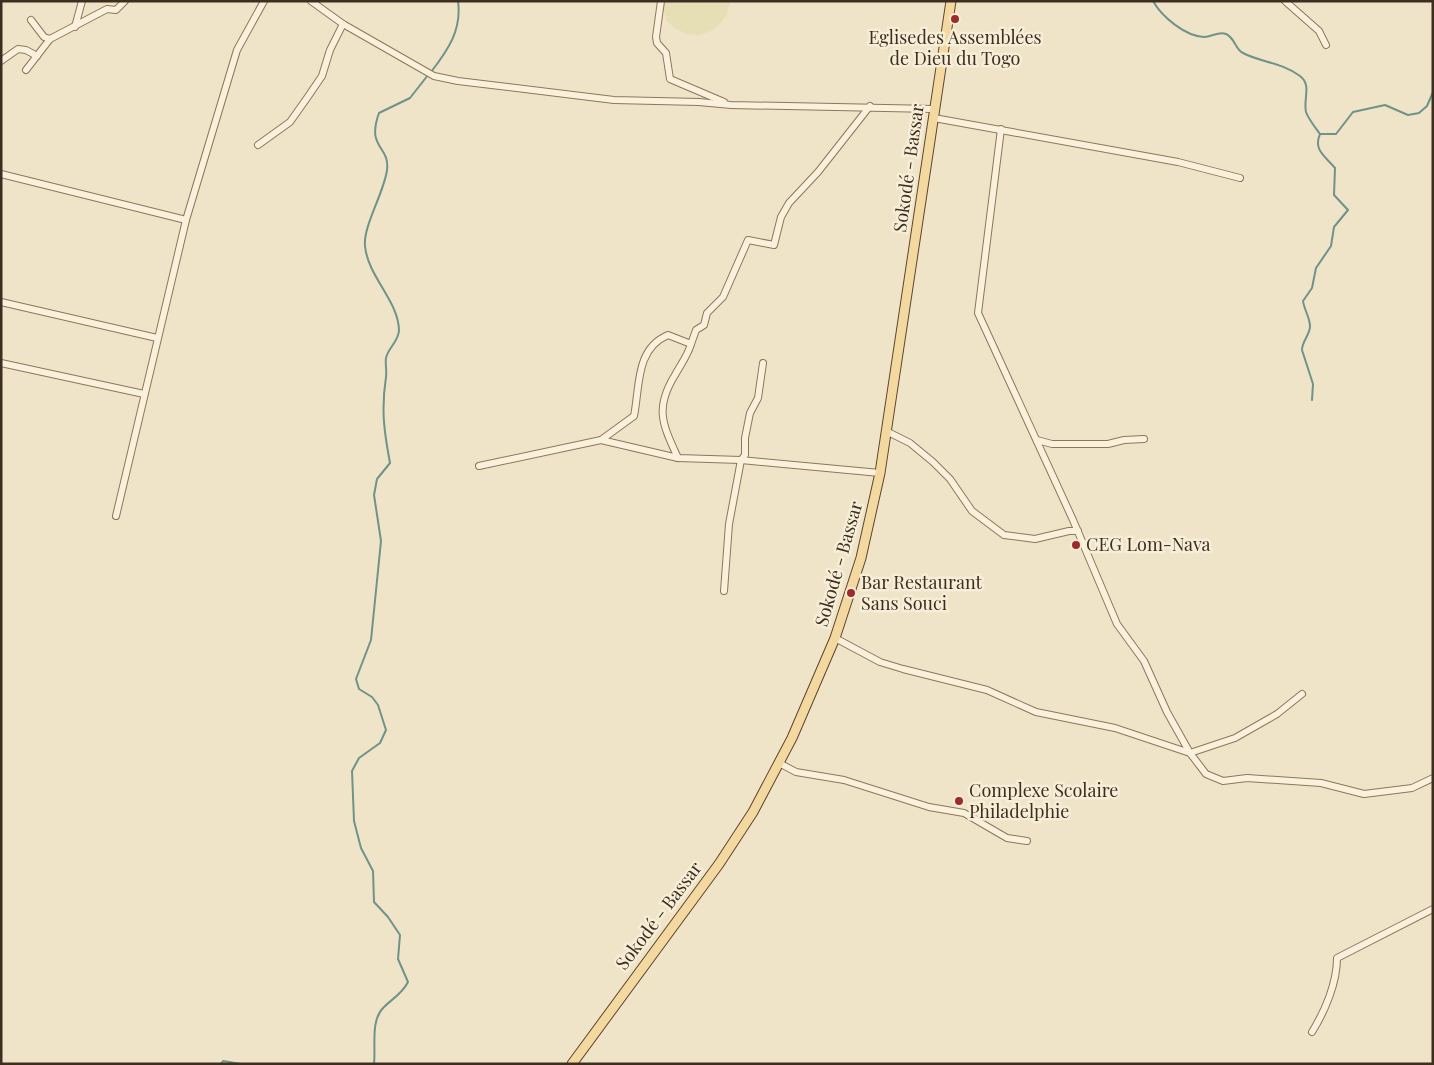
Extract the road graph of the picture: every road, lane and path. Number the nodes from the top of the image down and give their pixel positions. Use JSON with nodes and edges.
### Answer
{"nodes":[{"id":1,"x":82,"y":1,"type":"edge"},
{"id":2,"x":126,"y":1,"type":"edge"},
{"id":3,"x":264,"y":1,"type":"edge"},
{"id":4,"x":311,"y":1,"type":"edge"},
{"id":5,"x":660,"y":1,"type":"edge"},
{"id":6,"x":951,"y":1,"type":"edge"},
{"id":7,"x":1285,"y":1,"type":"edge"},
{"id":8,"x":31,"y":20,"type":"dead end"},
{"id":9,"x":343,"y":24,"type":"junction"},
{"id":10,"x":75,"y":27,"type":"junction"},
{"id":11,"x":50,"y":39,"type":"junction"},
{"id":12,"x":1326,"y":45,"type":"dead end"},
{"id":13,"x":37,"y":56,"type":"junction"},
{"id":14,"x":1,"y":60,"type":"edge"},
{"id":15,"x":26,"y":70,"type":"dead end"},
{"id":16,"x":730,"y":105,"type":"junction"},
{"id":17,"x":870,"y":106,"type":"junction"},
{"id":18,"x":934,"y":109,"type":"junction"},
{"id":19,"x":934,"y":118,"type":"junction"},
{"id":20,"x":1001,"y":129,"type":"junction"},
{"id":21,"x":258,"y":145,"type":"dead end"},
{"id":22,"x":1,"y":174,"type":"edge"},
{"id":23,"x":1240,"y":178,"type":"dead end"},
{"id":24,"x":186,"y":220,"type":"junction"},
{"id":25,"x":1,"y":302,"type":"edge"},
{"id":26,"x":157,"y":338,"type":"junction"},
{"id":27,"x":691,"y":344,"type":"junction"},
{"id":28,"x":1,"y":363,"type":"edge"},
{"id":29,"x":763,"y":363,"type":"dead end"},
{"id":30,"x":144,"y":394,"type":"junction"},
{"id":31,"x":886,"y":431,"type":"junction"},
{"id":32,"x":1144,"y":439,"type":"dead end"},
{"id":33,"x":601,"y":440,"type":"junction"},
{"id":34,"x":1036,"y":440,"type":"junction"},
{"id":35,"x":678,"y":458,"type":"junction"},
{"id":36,"x":741,"y":460,"type":"junction"},
{"id":37,"x":479,"y":466,"type":"dead end"},
{"id":38,"x":880,"y":473,"type":"junction"},
{"id":39,"x":116,"y":516,"type":"dead end"},
{"id":40,"x":1078,"y":531,"type":"junction"},
{"id":41,"x":724,"y":590,"type":"dead end"},
{"id":42,"x":835,"y":638,"type":"junction"},
{"id":43,"x":1302,"y":694,"type":"dead end"},
{"id":44,"x":1190,"y":753,"type":"junction"},
{"id":45,"x":779,"y":763,"type":"junction"},
{"id":46,"x":1433,"y":778,"type":"edge"},
{"id":47,"x":1027,"y":841,"type":"dead end"},
{"id":48,"x":1433,"y":909,"type":"edge"},
{"id":49,"x":1312,"y":1032,"type":"dead end"},
{"id":50,"x":572,"y":1064,"type":"edge"}],
"edges":[{"from":1,"to":10,"type":"street"},
{"from":2,"to":10,"type":"street"},
{"from":3,"to":24,"type":"street"},
{"from":4,"to":9,"type":"street"},
{"from":5,"to":16,"type":"street"},
{"from":6,"to":18,"type":"main road","name":"Sokodé - Bassar"},
{"from":7,"to":12,"type":"street"},
{"from":8,"to":11,"type":"street"},
{"from":9,"to":16,"type":"street"},
{"from":9,"to":21,"type":"street"},
{"from":10,"to":11,"type":"street"},
{"from":11,"to":13,"type":"street"},
{"from":13,"to":14,"type":"street"},
{"from":13,"to":15,"type":"street"},
{"from":16,"to":17,"type":"street"},
{"from":17,"to":18,"type":"street"},
{"from":17,"to":27,"type":"street"},
{"from":18,"to":19,"type":"main road","name":"Sokodé - Bassar"},
{"from":19,"to":20,"type":"street"},
{"from":19,"to":31,"type":"main road","name":"Sokodé - Bassar"},
{"from":20,"to":23,"type":"street"},
{"from":20,"to":34,"type":"street"},
{"from":22,"to":24,"type":"street"},
{"from":24,"to":26,"type":"street"},
{"from":25,"to":26,"type":"street"},
{"from":26,"to":30,"type":"street"},
{"from":27,"to":33,"type":"street"},
{"from":27,"to":35,"type":"street"},
{"from":28,"to":30,"type":"street"},
{"from":29,"to":36,"type":"street"},
{"from":30,"to":39,"type":"street"},
{"from":31,"to":38,"type":"main road","name":"Sokodé - Bassar"},
{"from":31,"to":40,"type":"street"},
{"from":32,"to":34,"type":"street"},
{"from":33,"to":35,"type":"street"},
{"from":33,"to":37,"type":"street"},
{"from":34,"to":40,"type":"street"},
{"from":35,"to":36,"type":"street"},
{"from":36,"to":38,"type":"street"},
{"from":36,"to":41,"type":"street"},
{"from":38,"to":42,"type":"main road","name":"Sokodé - Bassar"},
{"from":40,"to":44,"type":"street"},
{"from":42,"to":44,"type":"street"},
{"from":42,"to":45,"type":"main road","name":"Sokodé - Bassar"},
{"from":43,"to":44,"type":"street"},
{"from":44,"to":46,"type":"street"},
{"from":45,"to":47,"type":"street"},
{"from":45,"to":50,"type":"main road","name":"Sokodé - Bassar"},
{"from":48,"to":49,"type":"street"}]}
